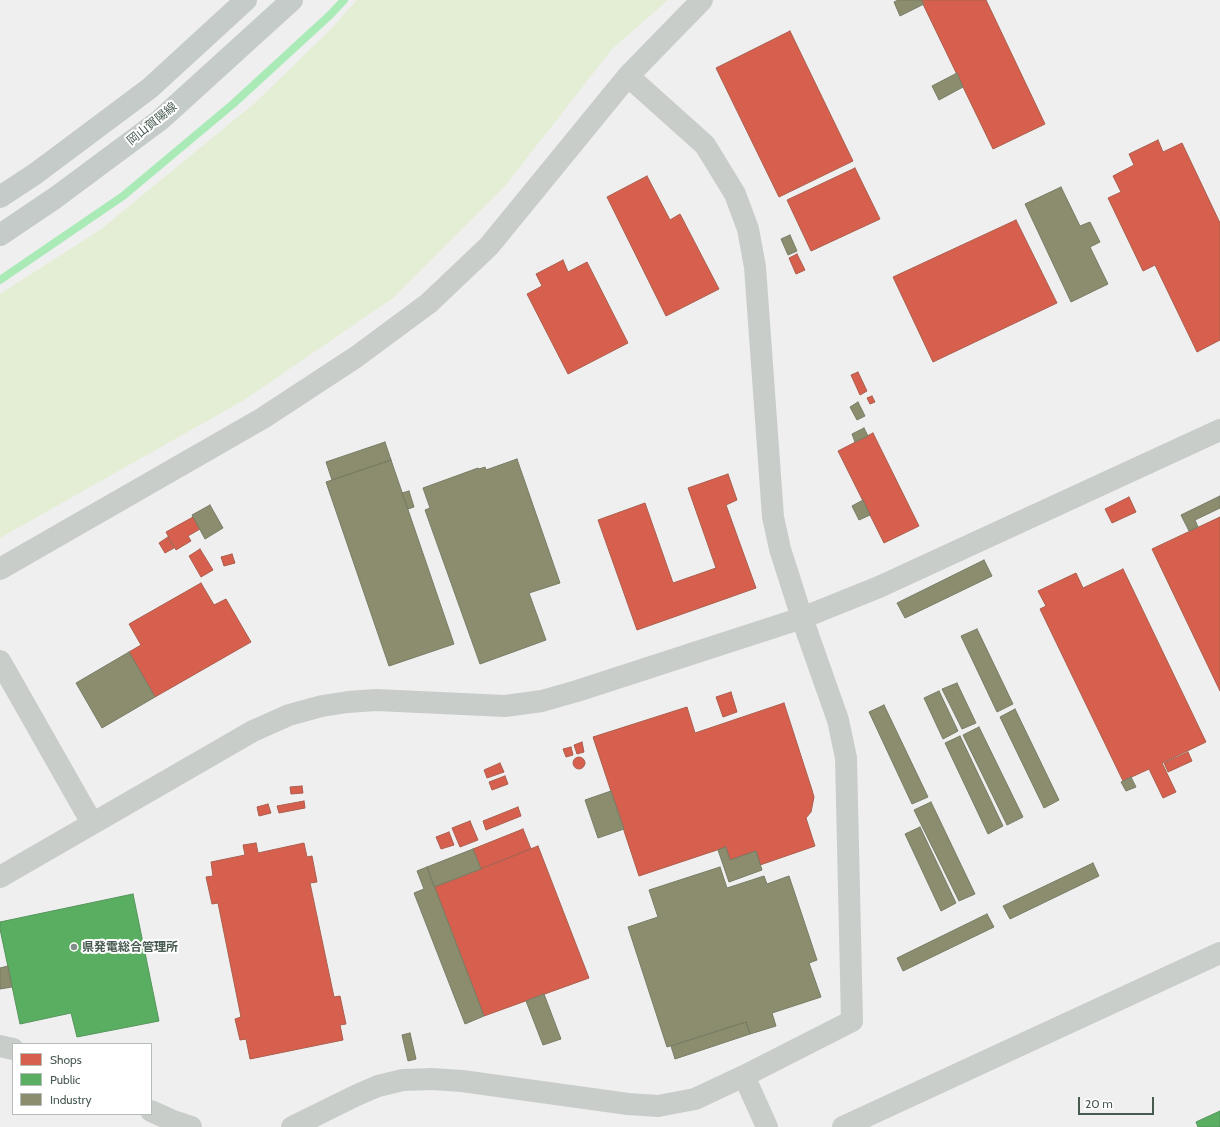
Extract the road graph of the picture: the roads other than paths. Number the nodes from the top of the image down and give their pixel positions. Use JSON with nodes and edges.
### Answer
{"nodes":[{"id":1,"x":246,"y":0,"type":"edge"},
{"id":2,"x":292,"y":0,"type":"edge"},
{"id":3,"x":702,"y":0,"type":"edge"},
{"id":4,"x":628,"y":76,"type":"junction"},
{"id":5,"x":0,"y":197,"type":"edge"},
{"id":6,"x":0,"y":235,"type":"edge"},
{"id":7,"x":1220,"y":430,"type":"edge"},
{"id":8,"x":0,"y":569,"type":"edge"},
{"id":9,"x":802,"y":618,"type":"junction"},
{"id":10,"x":0,"y":661,"type":"edge"},
{"id":11,"x":92,"y":823,"type":"junction"},
{"id":12,"x":0,"y":877,"type":"edge"},
{"id":13,"x":1220,"y":953,"type":"edge"},
{"id":14,"x":0,"y":1046,"type":"edge"},
{"id":15,"x":12,"y":1049,"type":"edge"},
{"id":16,"x":744,"y":1076,"type":"junction"},
{"id":17,"x":152,"y":1111,"type":"edge"},
{"id":18,"x":191,"y":1127,"type":"edge"},
{"id":19,"x":292,"y":1127,"type":"edge"},
{"id":20,"x":767,"y":1127,"type":"edge"},
{"id":21,"x":843,"y":1127,"type":"edge"}],
"edges":[{"from":1,"to":5,"type":"main road"},
{"from":2,"to":6,"type":"main road","name":"岡山賀陽線"},
{"from":3,"to":4,"type":"street"},
{"from":4,"to":8,"type":"street"},
{"from":4,"to":9,"type":"street"},
{"from":7,"to":9,"type":"street"},
{"from":9,"to":11,"type":"street"},
{"from":9,"to":16,"type":"street"},
{"from":10,"to":11,"type":"street"},
{"from":11,"to":12,"type":"street"},
{"from":13,"to":21,"type":"street"},
{"from":14,"to":15,"type":"street"},
{"from":16,"to":19,"type":"street"},
{"from":16,"to":20,"type":"street"},
{"from":17,"to":18,"type":"street"}]}
